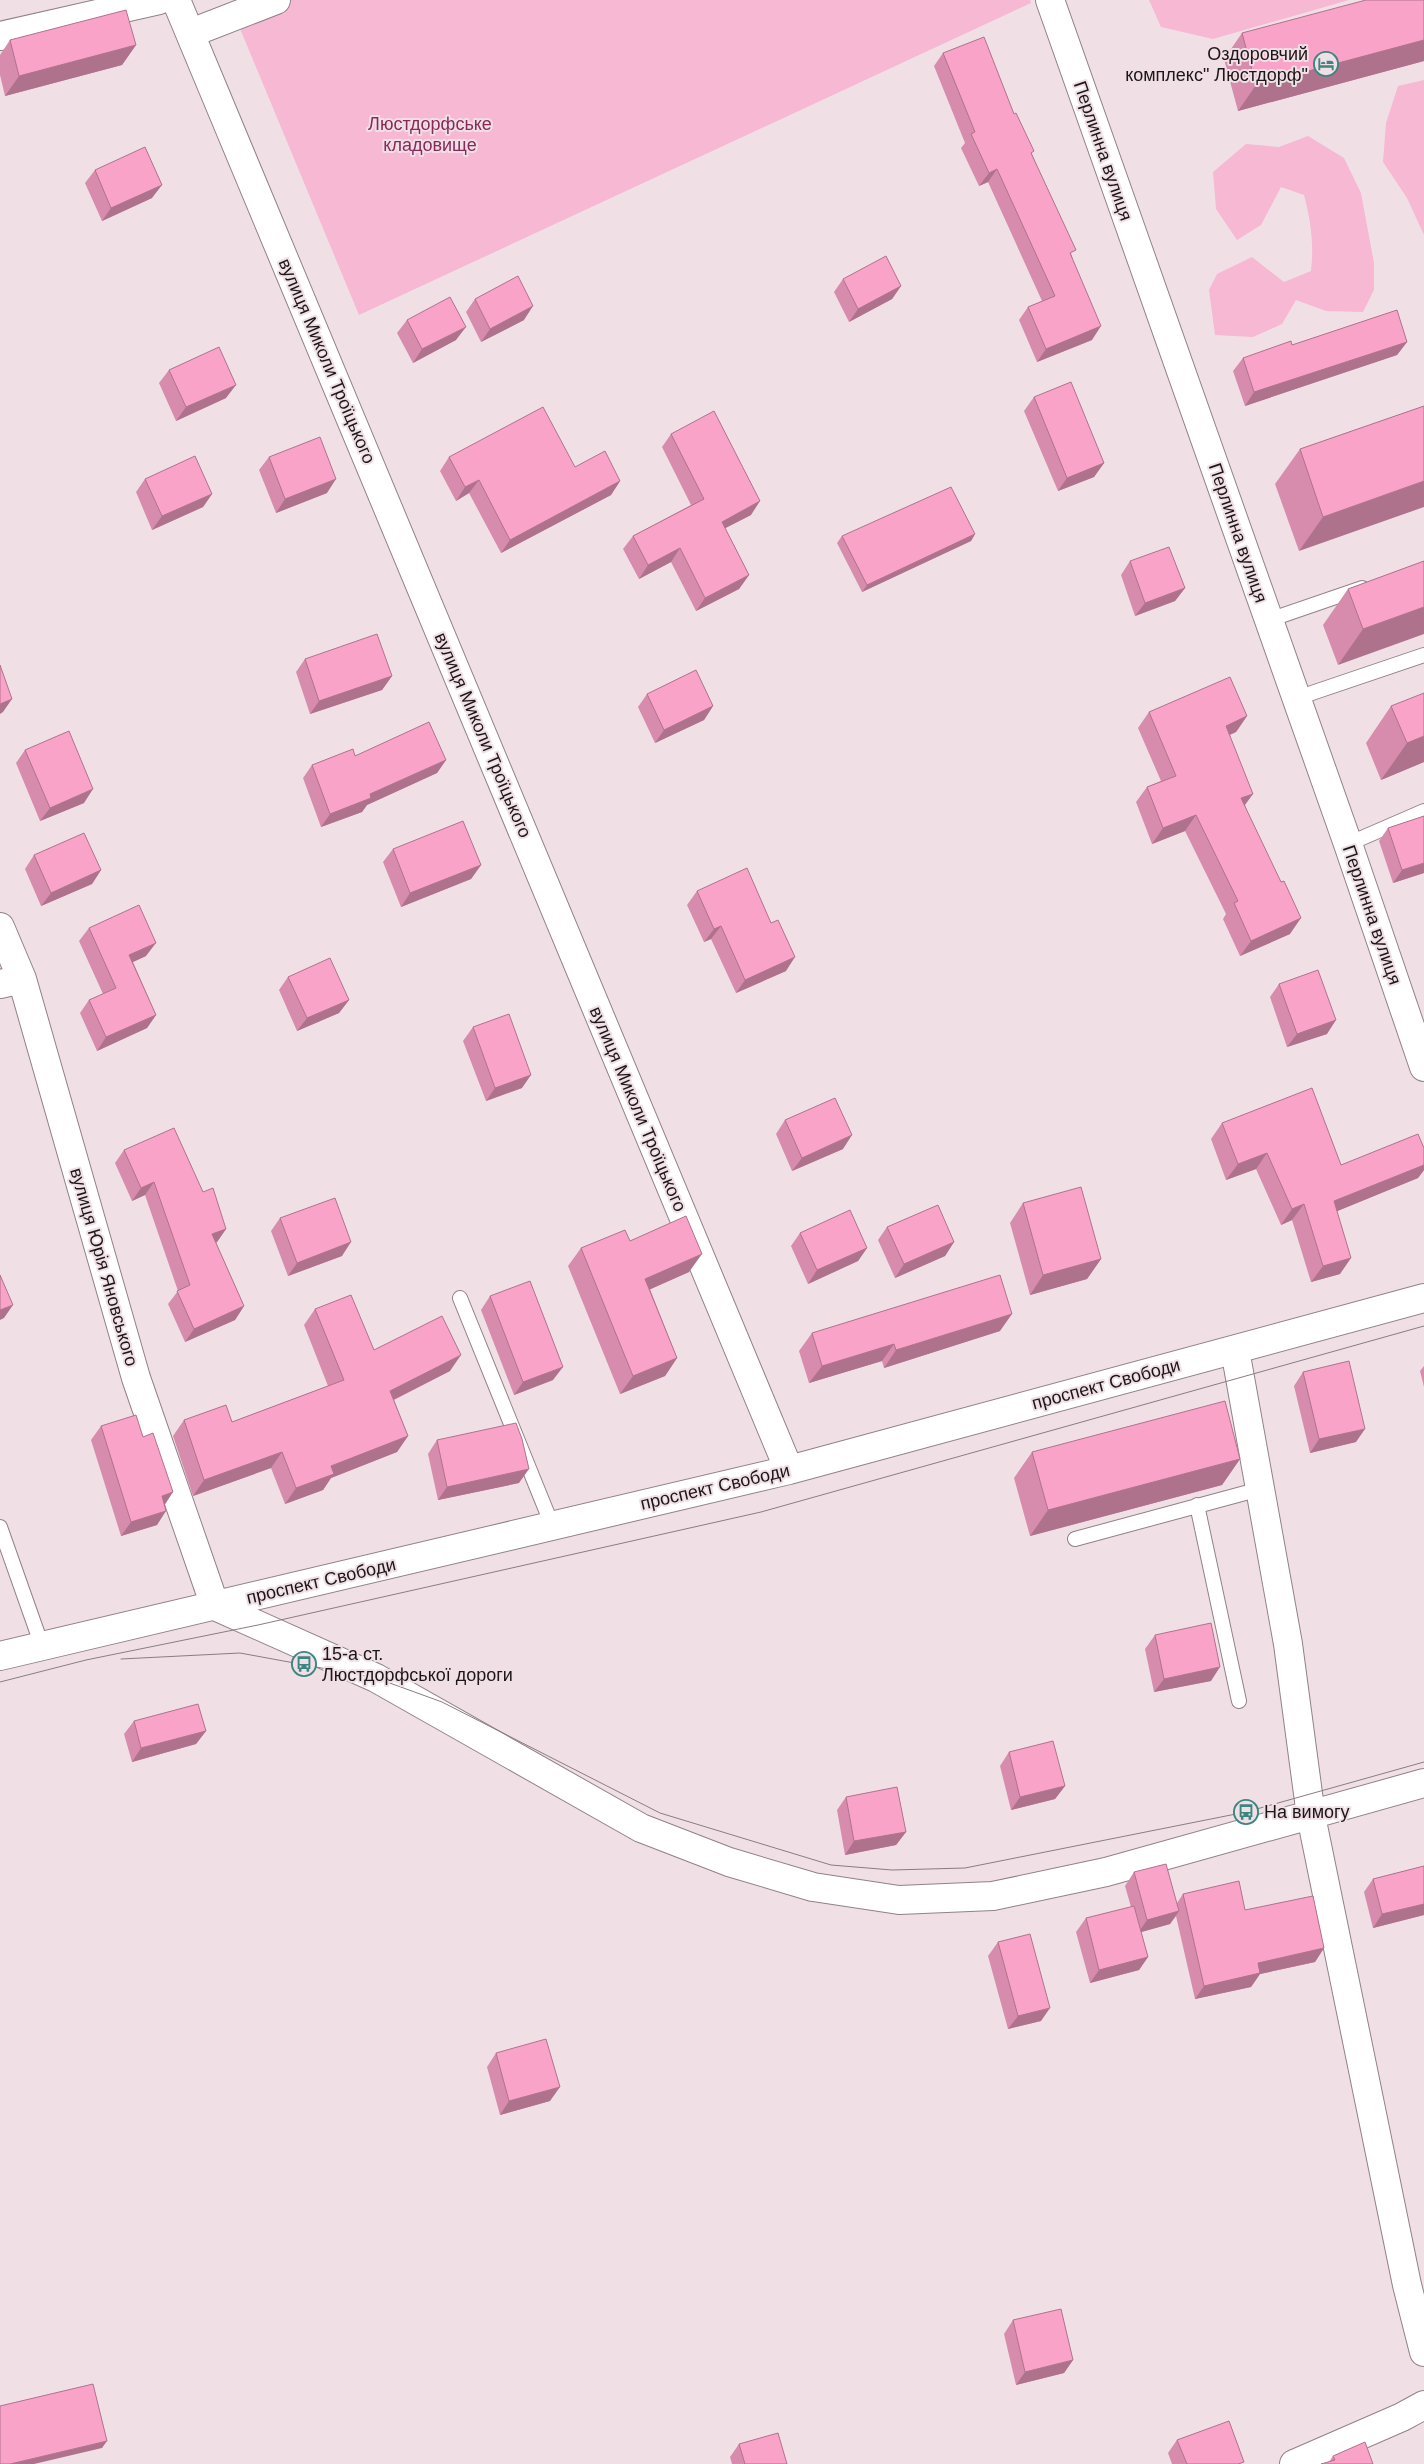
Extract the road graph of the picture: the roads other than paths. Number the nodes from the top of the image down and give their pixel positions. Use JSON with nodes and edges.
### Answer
{"nodes":[{"id":1,"x":159,"y":0,"type":"edge"},
{"id":2,"x":176,"y":0,"type":"edge"},
{"id":3,"x":276,"y":0,"type":"edge"},
{"id":4,"x":1050,"y":0,"type":"edge"},
{"id":5,"x":191,"y":33,"type":"junction"},
{"id":6,"x":0,"y":36,"type":"edge"},
{"id":7,"x":1371,"y":584,"type":"edge"},
{"id":8,"x":1269,"y":620,"type":"junction"},
{"id":9,"x":1424,"y":655,"type":"edge"},
{"id":10,"x":1297,"y":698,"type":"junction"},
{"id":11,"x":1424,"y":811,"type":"edge"},
{"id":12,"x":1348,"y":844,"type":"junction"},
{"id":13,"x":0,"y":927,"type":"edge"},
{"id":14,"x":11,"y":981,"type":"edge"},
{"id":15,"x":1424,"y":1067,"type":"edge"},
{"id":16,"x":460,"y":1298,"type":"dead end"},
{"id":17,"x":1424,"y":1298,"type":"edge"},
{"id":18,"x":1235,"y":1350,"type":"junction"},
{"id":19,"x":789,"y":1470,"type":"junction"},
{"id":20,"x":1260,"y":1489,"type":"junction"},
{"id":21,"x":1197,"y":1505,"type":"junction"},
{"id":22,"x":552,"y":1525,"type":"junction"},
{"id":23,"x":0,"y":1527,"type":"edge"},
{"id":24,"x":1075,"y":1539,"type":"dead end"},
{"id":25,"x":215,"y":1606,"type":"junction"},
{"id":26,"x":42,"y":1646,"type":"junction"},
{"id":27,"x":0,"y":1656,"type":"edge"},
{"id":28,"x":1239,"y":1701,"type":"dead end"},
{"id":29,"x":1424,"y":1784,"type":"edge"},
{"id":30,"x":1311,"y":1816,"type":"junction"},
{"id":31,"x":1416,"y":2282,"type":"edge"},
{"id":32,"x":1424,"y":2352,"type":"edge"},
{"id":33,"x":1424,"y":2405,"type":"edge"},
{"id":34,"x":1294,"y":2464,"type":"edge"}],
"edges":[{"from":1,"to":6,"type":"street"},
{"from":2,"to":5,"type":"street","name":"вулиця Миколи Троїцького"},
{"from":3,"to":5,"type":"street"},
{"from":4,"to":8,"type":"street","name":"Перлинна вулиця"},
{"from":5,"to":19,"type":"street","name":"вулиця Миколи Троїцького"},
{"from":7,"to":8,"type":"lane"},
{"from":8,"to":10,"type":"street","name":"Перлинна вулиця"},
{"from":9,"to":10,"type":"lane"},
{"from":10,"to":12,"type":"street","name":"Перлинна вулиця"},
{"from":11,"to":12,"type":"lane"},
{"from":12,"to":15,"type":"street","name":"Перлинна вулиця"},
{"from":13,"to":14,"type":"street","name":"вулиця Юрія Яновського"},
{"from":14,"to":25,"type":"street","name":"вулиця Юрія Яновського"},
{"from":16,"to":22,"type":"lane"},
{"from":17,"to":18,"type":"street","name":"проспект Свободи"},
{"from":18,"to":19,"type":"street","name":"проспект Свободи"},
{"from":18,"to":20,"type":"street"},
{"from":19,"to":22,"type":"street","name":"проспект Свободи"},
{"from":20,"to":21,"type":"lane"},
{"from":20,"to":30,"type":"street"},
{"from":21,"to":24,"type":"lane"},
{"from":21,"to":28,"type":"lane"},
{"from":22,"to":25,"type":"street","name":"проспект Свободи"},
{"from":23,"to":26,"type":"lane"},
{"from":25,"to":26,"type":"street","name":"проспект Свободи"},
{"from":25,"to":30,"type":"street"},
{"from":26,"to":27,"type":"street","name":"проспект Свободи"},
{"from":29,"to":30,"type":"street"},
{"from":30,"to":31,"type":"street"},
{"from":31,"to":32,"type":"street"},
{"from":33,"to":34,"type":"street"}]}
